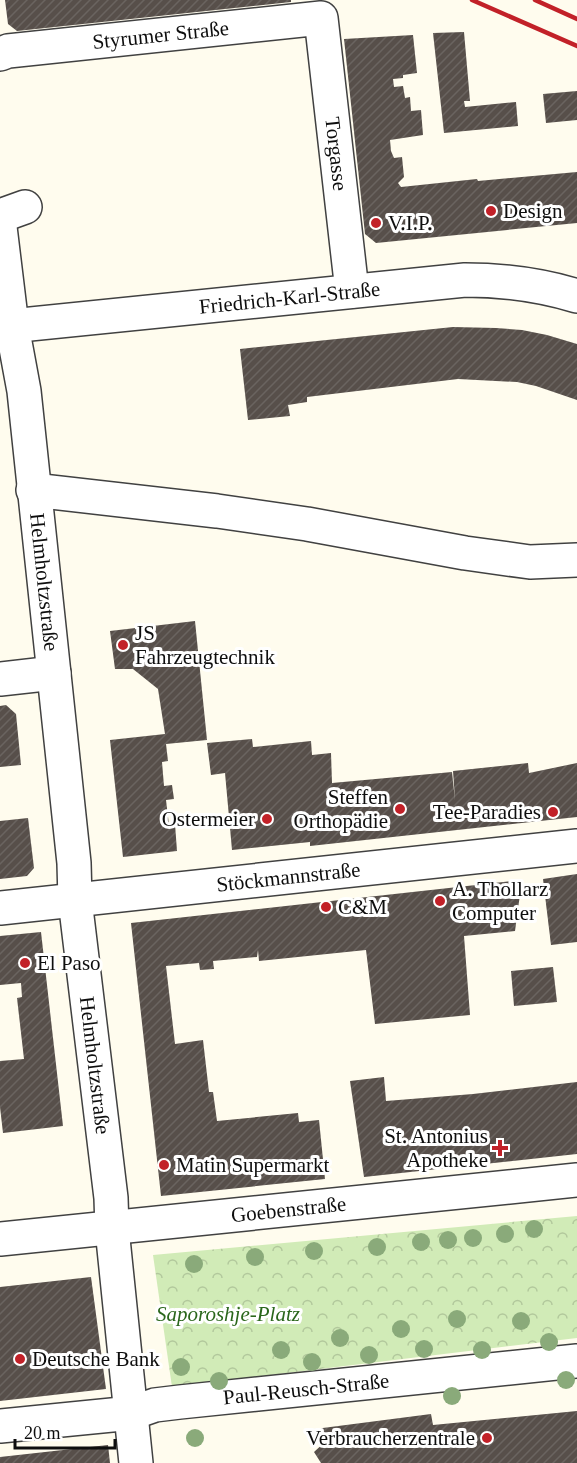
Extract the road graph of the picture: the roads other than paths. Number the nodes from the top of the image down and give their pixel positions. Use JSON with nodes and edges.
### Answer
{"nodes":[{"id":1,"x":321,"y":18,"type":"joint"},
{"id":2,"x":0,"y":54,"type":"edge"},
{"id":3,"x":0,"y":227,"type":"edge"},
{"id":4,"x":352,"y":291,"type":"junction"},
{"id":5,"x":577,"y":296,"type":"edge"},
{"id":6,"x":6,"y":327,"type":"edge"},
{"id":7,"x":33,"y":489,"type":"junction"},
{"id":8,"x":577,"y":560,"type":"edge"},
{"id":9,"x":54,"y":673,"type":"junction"},
{"id":10,"x":0,"y":679,"type":"edge"},
{"id":11,"x":577,"y":846,"type":"edge"},
{"id":12,"x":75,"y":900,"type":"junction"},
{"id":13,"x":0,"y":908,"type":"edge"},
{"id":14,"x":577,"y":1180,"type":"edge"},
{"id":15,"x":112,"y":1229,"type":"junction"},
{"id":16,"x":0,"y":1239,"type":"edge"},
{"id":17,"x":577,"y":1361,"type":"edge"},
{"id":18,"x":132,"y":1413,"type":"junction"},
{"id":19,"x":0,"y":1426,"type":"edge"},
{"id":20,"x":136,"y":1463,"type":"edge"}],
"edges":[{"from":1,"to":2,"type":"street","name":"Styrumer Straße"},
{"from":1,"to":4,"type":"street","name":"Torgasse"},
{"from":3,"to":6,"type":"street","name":"Helmholtzstraße"},
{"from":4,"to":5,"type":"street","name":"Friedrich-Karl-Straße"},
{"from":4,"to":6,"type":"street","name":"Friedrich-Karl-Straße"},
{"from":6,"to":7,"type":"street","name":"Helmholtzstraße"},
{"from":7,"to":8,"type":"street","name":"Helmholtzstraße"},
{"from":7,"to":9,"type":"street","name":"Helmholtzstraße"},
{"from":9,"to":10,"type":"street"},
{"from":9,"to":12,"type":"street","name":"Helmholtzstraße"},
{"from":11,"to":12,"type":"street","name":"Stöckmannstraße"},
{"from":12,"to":13,"type":"street","name":"Stöckmannstraße"},
{"from":12,"to":15,"type":"street","name":"Helmholtzstraße"},
{"from":14,"to":15,"type":"street","name":"Goebenstraße"},
{"from":15,"to":16,"type":"street","name":"Goebenstraße"},
{"from":15,"to":18,"type":"street","name":"Helmholtzstraße"},
{"from":17,"to":18,"type":"street","name":"Paul-Reusch-Straße"},
{"from":18,"to":19,"type":"street","name":"Paul-Reusch-Straße"},
{"from":18,"to":20,"type":"street","name":"Helmholtzstraße"}]}
